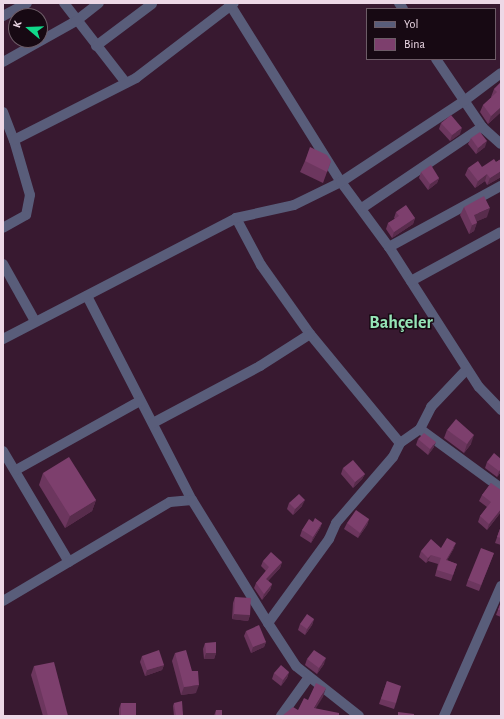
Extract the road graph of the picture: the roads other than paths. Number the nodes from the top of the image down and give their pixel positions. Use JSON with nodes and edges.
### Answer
{"nodes":[{"id":1,"x":27,"y":3,"type":"edge"},
{"id":2,"x":64,"y":3,"type":"edge"},
{"id":3,"x":98,"y":3,"type":"edge"},
{"id":4,"x":152,"y":4,"type":"edge"},
{"id":5,"x":231,"y":4,"type":"edge"},
{"id":6,"x":3,"y":16,"type":"edge"},
{"id":7,"x":76,"y":21,"type":"junction"},
{"id":8,"x":96,"y":46,"type":"junction"},
{"id":9,"x":437,"y":60,"type":"edge"},
{"id":10,"x":3,"y":62,"type":"edge"},
{"id":11,"x":501,"y":73,"type":"edge"},
{"id":12,"x":126,"y":83,"type":"junction"},
{"id":13,"x":464,"y":101,"type":"junction"},
{"id":14,"x":3,"y":112,"type":"edge"},
{"id":15,"x":482,"y":127,"type":"junction"},
{"id":16,"x":14,"y":140,"type":"junction"},
{"id":17,"x":501,"y":144,"type":"edge"},
{"id":18,"x":341,"y":182,"type":"junction"},
{"id":19,"x":501,"y":186,"type":"edge"},
{"id":20,"x":362,"y":208,"type":"junction"},
{"id":21,"x":236,"y":218,"type":"junction"},
{"id":22,"x":3,"y":228,"type":"edge"},
{"id":23,"x":501,"y":232,"type":"edge"},
{"id":24,"x":389,"y":247,"type":"junction"},
{"id":25,"x":3,"y":264,"type":"edge"},
{"id":26,"x":411,"y":281,"type":"junction"},
{"id":27,"x":87,"y":296,"type":"junction"},
{"id":28,"x":35,"y":322,"type":"junction"},
{"id":29,"x":310,"y":334,"type":"junction"},
{"id":30,"x":3,"y":339,"type":"edge"},
{"id":31,"x":467,"y":369,"type":"junction"},
{"id":32,"x":140,"y":401,"type":"junction"},
{"id":33,"x":501,"y":410,"type":"edge"},
{"id":34,"x":153,"y":423,"type":"junction"},
{"id":35,"x":420,"y":429,"type":"junction"},
{"id":36,"x":400,"y":443,"type":"junction"},
{"id":37,"x":3,"y":451,"type":"edge"},
{"id":38,"x":16,"y":470,"type":"junction"},
{"id":39,"x":501,"y":488,"type":"edge"},
{"id":40,"x":192,"y":500,"type":"junction"},
{"id":41,"x":69,"y":562,"type":"junction"},
{"id":42,"x":501,"y":586,"type":"edge"},
{"id":43,"x":3,"y":601,"type":"edge"},
{"id":44,"x":268,"y":623,"type":"junction"},
{"id":45,"x":309,"y":677,"type":"junction"},
{"id":46,"x":281,"y":716,"type":"edge"},
{"id":47,"x":359,"y":716,"type":"edge"},
{"id":48,"x":444,"y":716,"type":"edge"}],
"edges":[{"from":1,"to":6,"type":"street"},
{"from":2,"to":7,"type":"street"},
{"from":3,"to":7,"type":"street"},
{"from":4,"to":8,"type":"street"},
{"from":5,"to":12,"type":"street"},
{"from":5,"to":18,"type":"street"},
{"from":7,"to":8,"type":"street"},
{"from":7,"to":10,"type":"street"},
{"from":8,"to":12,"type":"street"},
{"from":9,"to":13,"type":"street"},
{"from":11,"to":13,"type":"street"},
{"from":12,"to":16,"type":"street"},
{"from":13,"to":15,"type":"street"},
{"from":13,"to":18,"type":"street"},
{"from":14,"to":16,"type":"street"},
{"from":15,"to":17,"type":"street"},
{"from":15,"to":20,"type":"street"},
{"from":16,"to":22,"type":"street"},
{"from":18,"to":20,"type":"street"},
{"from":18,"to":21,"type":"street"},
{"from":19,"to":24,"type":"street"},
{"from":20,"to":24,"type":"street"},
{"from":21,"to":27,"type":"street"},
{"from":21,"to":29,"type":"street"},
{"from":23,"to":26,"type":"street"},
{"from":24,"to":26,"type":"street"},
{"from":25,"to":28,"type":"street"},
{"from":26,"to":31,"type":"street"},
{"from":27,"to":28,"type":"street"},
{"from":27,"to":32,"type":"street"},
{"from":28,"to":30,"type":"street"},
{"from":29,"to":34,"type":"street"},
{"from":29,"to":36,"type":"street"},
{"from":31,"to":33,"type":"street"},
{"from":31,"to":35,"type":"street"},
{"from":32,"to":34,"type":"street"},
{"from":32,"to":38,"type":"street"},
{"from":34,"to":40,"type":"street"},
{"from":35,"to":36,"type":"street"},
{"from":35,"to":39,"type":"street"},
{"from":36,"to":44,"type":"street"},
{"from":37,"to":38,"type":"street"},
{"from":38,"to":41,"type":"street"},
{"from":40,"to":41,"type":"street"},
{"from":40,"to":44,"type":"street"},
{"from":41,"to":43,"type":"street"},
{"from":42,"to":48,"type":"street"},
{"from":44,"to":45,"type":"street"},
{"from":45,"to":46,"type":"street"},
{"from":45,"to":47,"type":"street"}]}
